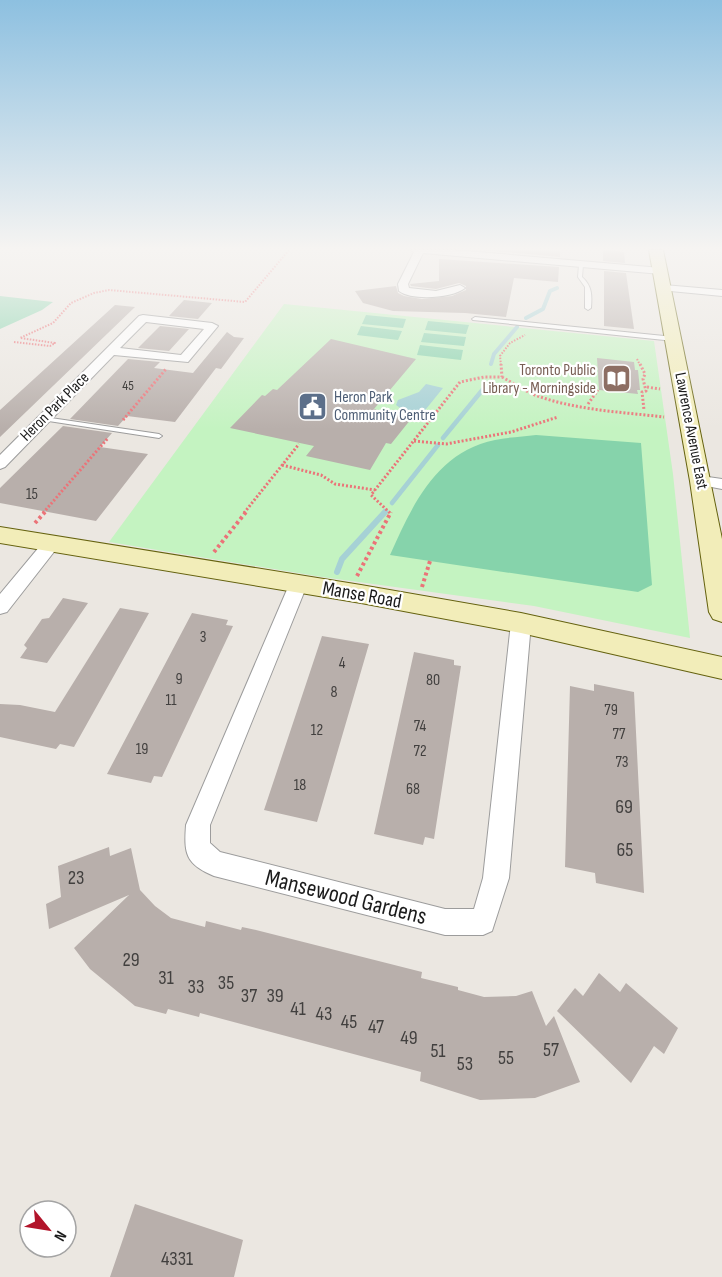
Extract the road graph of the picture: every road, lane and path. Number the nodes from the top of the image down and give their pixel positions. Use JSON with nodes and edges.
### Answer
{"nodes":[{"id":1,"x":65,"y":310,"type":"edge"},
{"id":2,"x":668,"y":310,"type":"edge"},
{"id":3,"x":476,"y":319,"type":"dead end"},
{"id":4,"x":529,"y":334,"type":"dead end"},
{"id":5,"x":674,"y":339,"type":"junction"},
{"id":6,"x":14,"y":342,"type":"dead end"},
{"id":7,"x":111,"y":351,"type":"junction"},
{"id":8,"x":637,"y":359,"type":"dead end"},
{"id":9,"x":502,"y":377,"type":"junction"},
{"id":10,"x":646,"y":387,"type":"junction"},
{"id":11,"x":660,"y":389,"type":"dead end"},
{"id":12,"x":598,"y":390,"type":"dead end"},
{"id":13,"x":588,"y":404,"type":"dead end"},
{"id":14,"x":644,"y":410,"type":"dead end"},
{"id":15,"x":558,"y":417,"type":"dead end"},
{"id":16,"x":664,"y":417,"type":"dead end"},
{"id":17,"x":44,"y":419,"type":"junction"},
{"id":18,"x":159,"y":436,"type":"dead end"},
{"id":19,"x":414,"y":441,"type":"junction"},
{"id":20,"x":299,"y":444,"type":"dead end"},
{"id":21,"x":0,"y":464,"type":"edge"},
{"id":22,"x":282,"y":465,"type":"junction"},
{"id":23,"x":701,"y":481,"type":"junction"},
{"id":24,"x":722,"y":484,"type":"edge"},
{"id":25,"x":376,"y":490,"type":"junction"},
{"id":26,"x":0,"y":535,"type":"edge"},
{"id":27,"x":51,"y":544,"type":"junction"},
{"id":28,"x":213,"y":554,"type":"dead end"},
{"id":29,"x":430,"y":561,"type":"dead end"},
{"id":30,"x":355,"y":580,"type":"dead end"},
{"id":31,"x":298,"y":585,"type":"junction"},
{"id":32,"x":421,"y":590,"type":"dead end"},
{"id":33,"x":0,"y":607,"type":"edge"},
{"id":34,"x":722,"y":612,"type":"edge"},
{"id":35,"x":521,"y":623,"type":"junction"},
{"id":36,"x":722,"y":668,"type":"edge"}],
"edges":[{"from":1,"to":6,"type":"path"},
{"from":2,"to":5,"type":"main road","name":"Lawrence Avenue East"},
{"from":3,"to":5,"type":"lane"},
{"from":4,"to":9,"type":"path"},
{"from":5,"to":23,"type":"main road","name":"Lawrence Avenue East"},
{"from":7,"to":7,"type":"street","name":"Heron Park Place"},
{"from":7,"to":17,"type":"street","name":"Heron Park Place"},
{"from":8,"to":10,"type":"path"},
{"from":9,"to":16,"type":"path"},
{"from":9,"to":19,"type":"path"},
{"from":10,"to":11,"type":"path"},
{"from":10,"to":14,"type":"path"},
{"from":12,"to":13,"type":"path"},
{"from":15,"to":19,"type":"path"},
{"from":17,"to":18,"type":"lane"},
{"from":17,"to":21,"type":"street","name":"Heron Park Place"},
{"from":19,"to":25,"type":"path"},
{"from":20,"to":22,"type":"path"},
{"from":22,"to":25,"type":"path"},
{"from":22,"to":28,"type":"path"},
{"from":23,"to":24,"type":"street"},
{"from":23,"to":34,"type":"main road","name":"Lawrence Avenue East"},
{"from":25,"to":30,"type":"path"},
{"from":26,"to":27,"type":"main road","name":"Manse Road"},
{"from":27,"to":31,"type":"main road","name":"Manse Road"},
{"from":27,"to":33,"type":"street"},
{"from":29,"to":32,"type":"path"},
{"from":31,"to":35,"type":"main road","name":"Manse Road"},
{"from":31,"to":35,"type":"street","name":"Mansewood Gardens"},
{"from":35,"to":36,"type":"main road","name":"Manse Road"}]}
